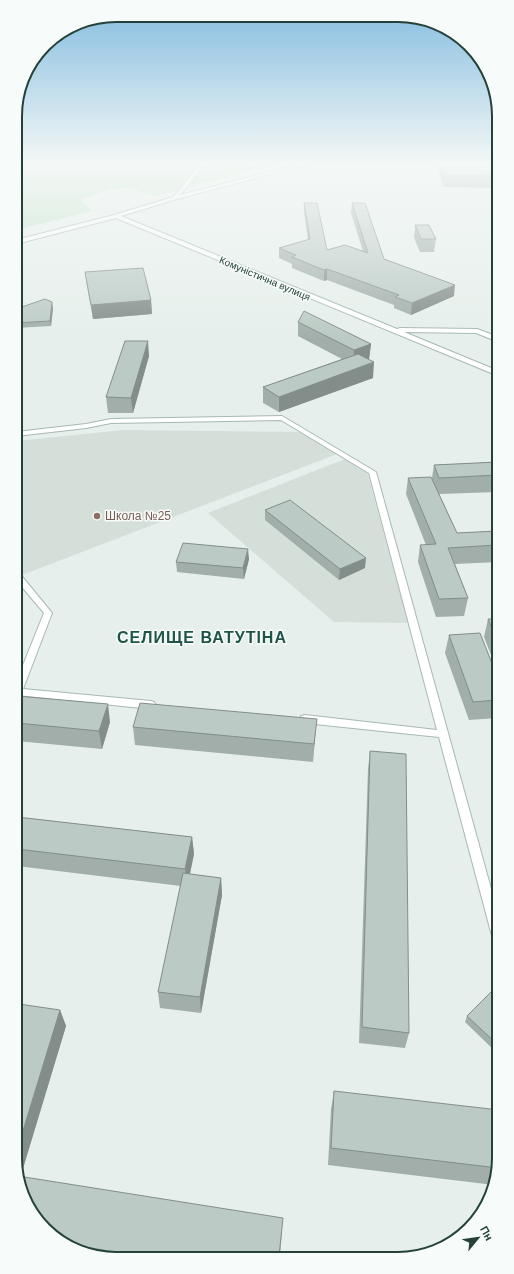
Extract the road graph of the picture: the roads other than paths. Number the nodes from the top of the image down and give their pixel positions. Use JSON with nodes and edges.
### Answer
{"nodes":[{"id":1,"x":95,"y":221,"type":"edge"},
{"id":2,"x":129,"y":221,"type":"edge"},
{"id":3,"x":22,"y":240,"type":"edge"},
{"id":4,"x":392,"y":330,"type":"junction"},
{"id":5,"x":492,"y":337,"type":"edge"},
{"id":6,"x":492,"y":371,"type":"edge"},
{"id":7,"x":22,"y":433,"type":"edge"},
{"id":8,"x":22,"y":582,"type":"edge"},
{"id":9,"x":22,"y":679,"type":"edge"},
{"id":10,"x":22,"y":692,"type":"edge"},
{"id":11,"x":164,"y":706,"type":"edge"},
{"id":12,"x":299,"y":719,"type":"edge"},
{"id":13,"x":443,"y":734,"type":"junction"},
{"id":14,"x":492,"y":914,"type":"edge"}],
"edges":[{"from":1,"to":3,"type":"street"},
{"from":2,"to":4,"type":"street","name":"Комуністична вулиця"},
{"from":4,"to":5,"type":"street","name":"Комуністична вулиця"},
{"from":4,"to":6,"type":"street","name":"Комуністична вулиця"},
{"from":7,"to":13,"type":"lane"},
{"from":8,"to":9,"type":"lane"},
{"from":10,"to":11,"type":"lane"},
{"from":12,"to":13,"type":"lane"},
{"from":13,"to":14,"type":"lane"}]}
